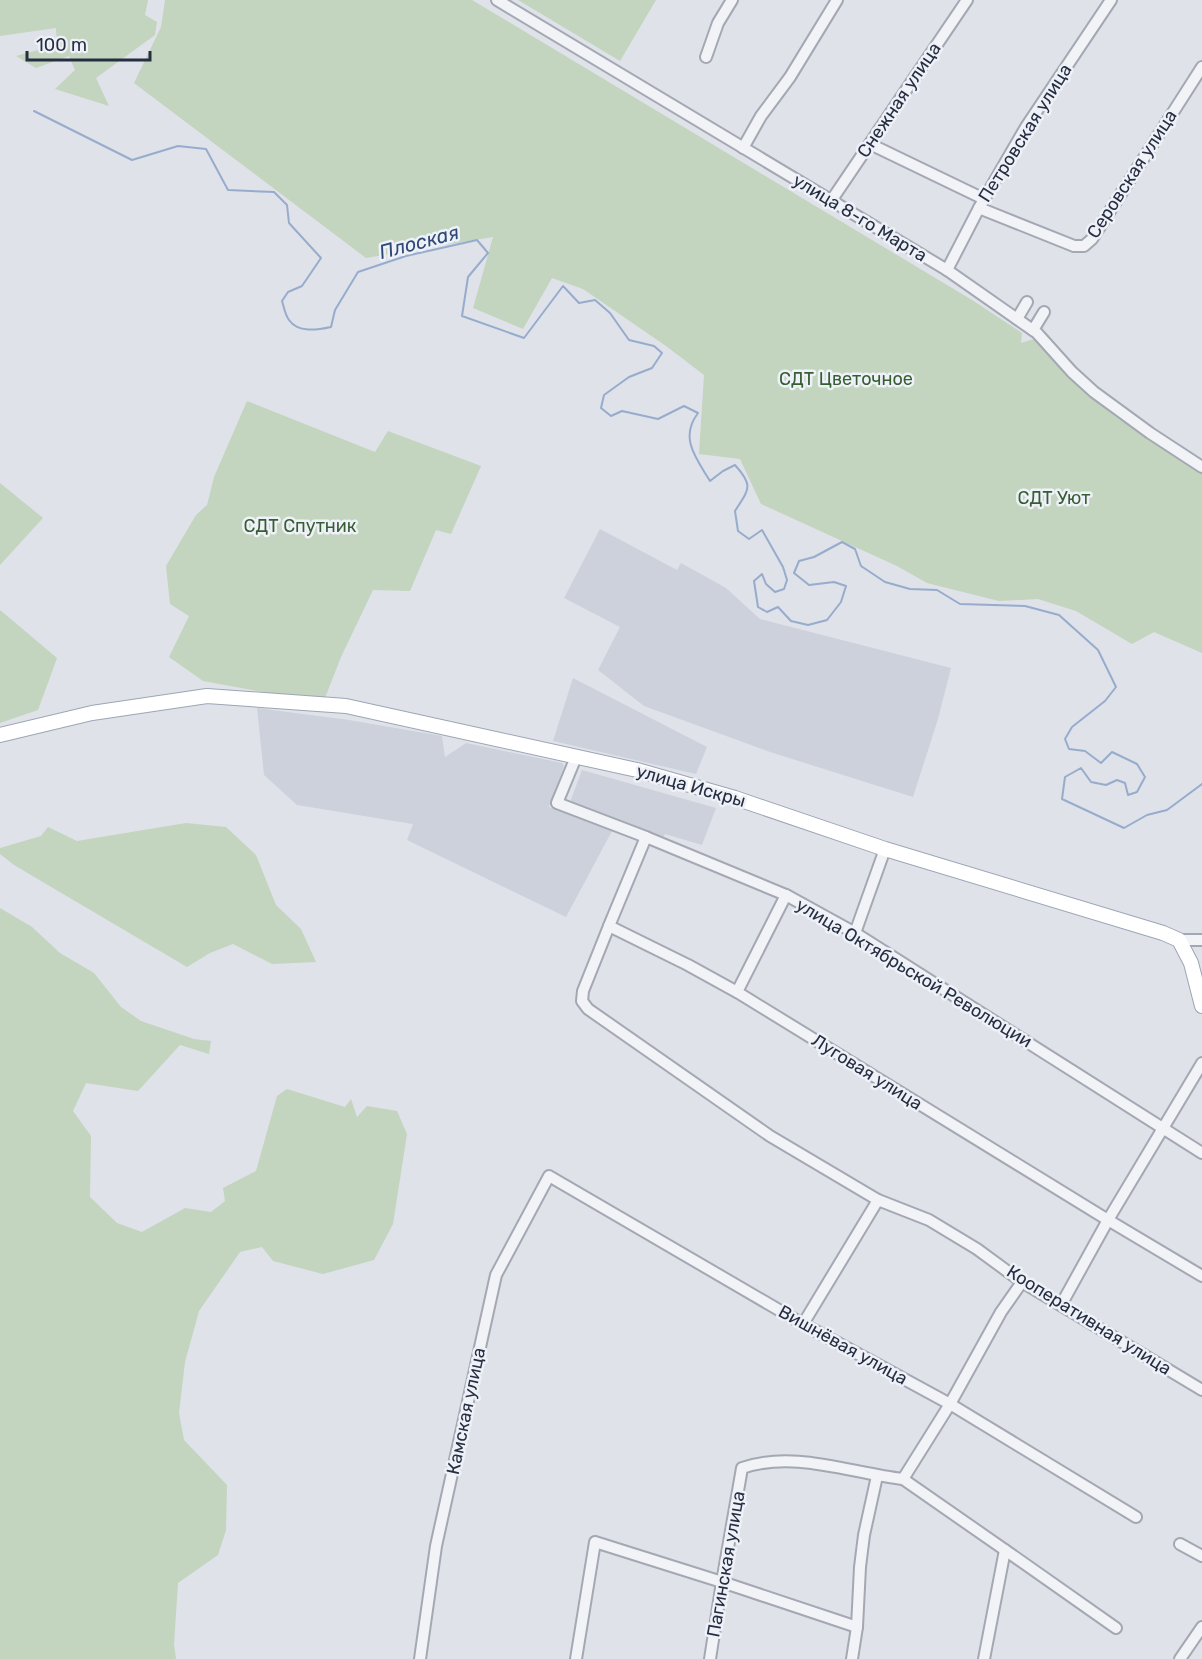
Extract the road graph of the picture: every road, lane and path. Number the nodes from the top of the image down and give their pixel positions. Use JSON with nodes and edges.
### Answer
{"nodes":[{"id":1,"x":497,"y":0,"type":"edge"},
{"id":2,"x":732,"y":0,"type":"edge"},
{"id":3,"x":837,"y":0,"type":"edge"},
{"id":4,"x":967,"y":0,"type":"edge"},
{"id":5,"x":1111,"y":0,"type":"edge"},
{"id":6,"x":706,"y":57,"type":"dead end"},
{"id":7,"x":1202,"y":67,"type":"edge"},
{"id":8,"x":870,"y":144,"type":"junction"},
{"id":9,"x":743,"y":148,"type":"junction"},
{"id":10,"x":831,"y":201,"type":"junction"},
{"id":11,"x":981,"y":203,"type":"junction"},
{"id":12,"x":947,"y":270,"type":"junction"},
{"id":13,"x":1027,"y":302,"type":"dead end"},
{"id":14,"x":1044,"y":312,"type":"dead end"},
{"id":15,"x":1017,"y":319,"type":"junction"},
{"id":16,"x":1033,"y":330,"type":"junction"},
{"id":17,"x":1202,"y":467,"type":"edge"},
{"id":18,"x":0,"y":735,"type":"edge"},
{"id":19,"x":576,"y":757,"type":"junction"},
{"id":20,"x":645,"y":837,"type":"junction"},
{"id":21,"x":885,"y":849,"type":"junction"},
{"id":22,"x":786,"y":895,"type":"junction"},
{"id":23,"x":609,"y":926,"type":"junction"},
{"id":24,"x":855,"y":933,"type":"junction"},
{"id":25,"x":1179,"y":940,"type":"junction"},
{"id":26,"x":1202,"y":940,"type":"edge"},
{"id":27,"x":737,"y":992,"type":"junction"},
{"id":28,"x":1202,"y":1006,"type":"edge"},
{"id":29,"x":1202,"y":1063,"type":"edge"},
{"id":30,"x":1164,"y":1128,"type":"junction"},
{"id":31,"x":1202,"y":1153,"type":"edge"},
{"id":32,"x":549,"y":1176,"type":"joint"},
{"id":33,"x":878,"y":1200,"type":"junction"},
{"id":34,"x":1108,"y":1220,"type":"junction"},
{"id":35,"x":1202,"y":1276,"type":"edge"},
{"id":36,"x":1022,"y":1282,"type":"junction"},
{"id":37,"x":1061,"y":1305,"type":"junction"},
{"id":38,"x":803,"y":1324,"type":"junction"},
{"id":39,"x":1202,"y":1390,"type":"edge"},
{"id":40,"x":950,"y":1404,"type":"junction"},
{"id":41,"x":877,"y":1476,"type":"junction"},
{"id":42,"x":903,"y":1479,"type":"junction"},
{"id":43,"x":1136,"y":1517,"type":"dead end"},
{"id":44,"x":1180,"y":1544,"type":"dead end"},
{"id":45,"x":1005,"y":1550,"type":"junction"},
{"id":46,"x":1202,"y":1556,"type":"edge"},
{"id":47,"x":722,"y":1582,"type":"junction"},
{"id":48,"x":857,"y":1627,"type":"junction"},
{"id":49,"x":1202,"y":1627,"type":"edge"},
{"id":50,"x":1116,"y":1628,"type":"dead end"},
{"id":51,"x":420,"y":1659,"type":"edge"},
{"id":52,"x":576,"y":1659,"type":"edge"},
{"id":53,"x":710,"y":1659,"type":"edge"},
{"id":54,"x":852,"y":1659,"type":"edge"},
{"id":55,"x":984,"y":1659,"type":"edge"},
{"id":56,"x":1180,"y":1659,"type":"edge"}],
"edges":[{"from":1,"to":9,"type":"street","name":"улица 8-го Марта"},
{"from":2,"to":6,"type":"street"},
{"from":3,"to":9,"type":"street"},
{"from":4,"to":8,"type":"street","name":"Снежная улица"},
{"from":5,"to":11,"type":"street","name":"Петровская улица"},
{"from":7,"to":11,"type":"street","name":"Серовская улица"},
{"from":8,"to":10,"type":"street","name":"Снежная улица"},
{"from":8,"to":11,"type":"street"},
{"from":9,"to":10,"type":"street","name":"улица 8-го Марта"},
{"from":10,"to":12,"type":"street","name":"улица 8-го Марта"},
{"from":11,"to":12,"type":"street","name":"Петровская улица"},
{"from":12,"to":15,"type":"street","name":"улица 8-го Марта"},
{"from":13,"to":15,"type":"street"},
{"from":14,"to":16,"type":"street"},
{"from":15,"to":16,"type":"street","name":"улица 8-го Марта"},
{"from":16,"to":17,"type":"street","name":"улица 8-го Марта"},
{"from":18,"to":19,"type":"main road","name":"улица Искры"},
{"from":19,"to":20,"type":"street","name":"улица Октябрьской Революции"},
{"from":19,"to":21,"type":"main road","name":"улица Искры"},
{"from":20,"to":22,"type":"street","name":"улица Октябрьской Революции"},
{"from":20,"to":23,"type":"street"},
{"from":21,"to":24,"type":"street"},
{"from":21,"to":25,"type":"main road","name":"улица Искры"},
{"from":22,"to":24,"type":"street","name":"улица Октябрьской Революции"},
{"from":22,"to":27,"type":"street"},
{"from":23,"to":27,"type":"street","name":"Луговая улица"},
{"from":23,"to":33,"type":"street","name":"Кооперативная улица"},
{"from":24,"to":30,"type":"street","name":"улица Октябрьской Революции"},
{"from":25,"to":26,"type":"street"},
{"from":25,"to":28,"type":"main road"},
{"from":27,"to":34,"type":"street","name":"Луговая улица"},
{"from":29,"to":30,"type":"street"},
{"from":30,"to":31,"type":"street","name":"улица Октябрьской Революции"},
{"from":30,"to":34,"type":"street"},
{"from":32,"to":38,"type":"street","name":"Вишнёвая улица"},
{"from":32,"to":51,"type":"street","name":"Камская улица"},
{"from":33,"to":36,"type":"street","name":"Кооперативная улица"},
{"from":33,"to":38,"type":"street"},
{"from":34,"to":35,"type":"street","name":"Луговая улица"},
{"from":34,"to":37,"type":"street"},
{"from":36,"to":37,"type":"street","name":"Кооперативная улица"},
{"from":36,"to":40,"type":"street"},
{"from":37,"to":39,"type":"street","name":"Кооперативная улица"},
{"from":38,"to":40,"type":"street","name":"Вишнёвая улица"},
{"from":40,"to":42,"type":"street"},
{"from":40,"to":43,"type":"street","name":"Вишнёвая улица"},
{"from":41,"to":42,"type":"street"},
{"from":41,"to":47,"type":"street","name":"Пагинская улица"},
{"from":41,"to":48,"type":"street"},
{"from":42,"to":45,"type":"street"},
{"from":44,"to":46,"type":"street"},
{"from":45,"to":50,"type":"street"},
{"from":45,"to":55,"type":"street"},
{"from":47,"to":48,"type":"street"},
{"from":47,"to":52,"type":"street"},
{"from":47,"to":53,"type":"street","name":"Пагинская улица"},
{"from":48,"to":54,"type":"street"},
{"from":49,"to":56,"type":"street"}]}
